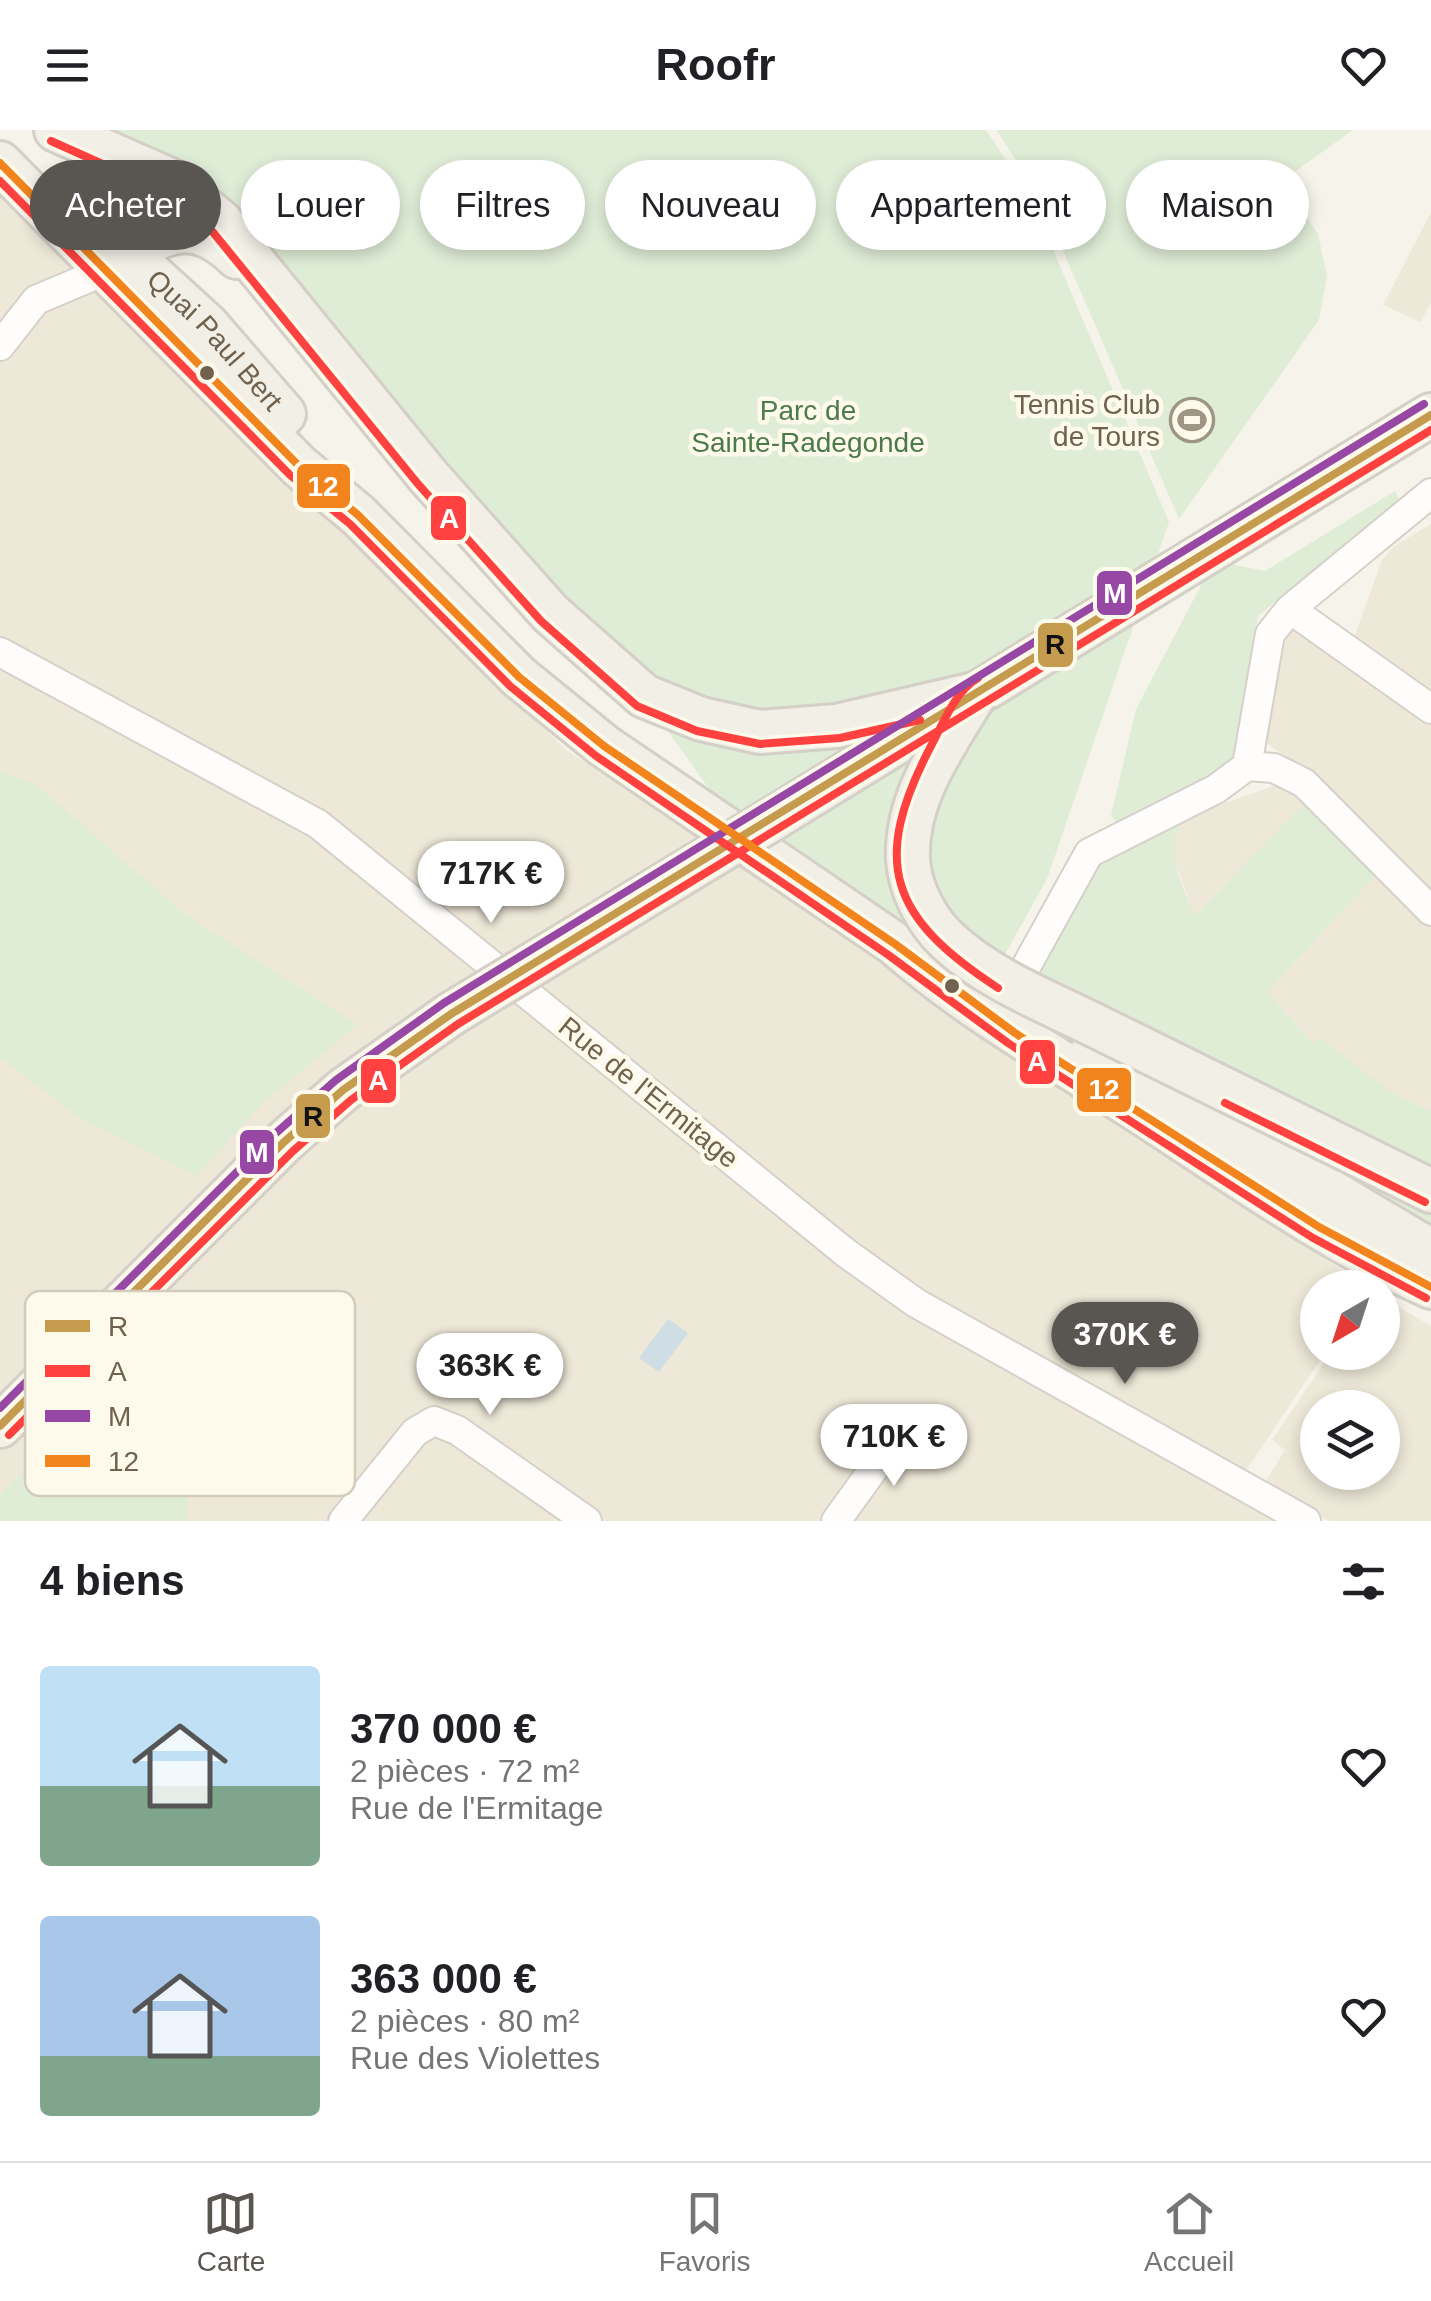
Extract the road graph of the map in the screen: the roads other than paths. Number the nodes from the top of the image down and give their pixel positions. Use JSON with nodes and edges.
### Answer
{"nodes":[{"id":1,"x":56,"y":130,"type":"edge"},
{"id":2,"x":0,"y":146,"type":"edge"},
{"id":3,"x":0,"y":163,"type":"edge"},
{"id":4,"x":119,"y":262,"type":"junction"},
{"id":5,"x":308,"y":328,"type":"junction"},
{"id":6,"x":0,"y":346,"type":"edge"},
{"id":7,"x":1431,"y":415,"type":"edge"},
{"id":8,"x":1430,"y":496,"type":"edge"},
{"id":9,"x":1290,"y":609,"type":"junction"},
{"id":10,"x":0,"y":652,"type":"edge"},
{"id":11,"x":976,"y":694,"type":"junction"},
{"id":12,"x":1431,"y":709,"type":"edge"},
{"id":13,"x":1247,"y":766,"type":"junction"},
{"id":14,"x":1431,"y":911,"type":"edge"},
{"id":15,"x":1001,"y":1012,"type":"junction"},
{"id":16,"x":1431,"y":1191,"type":"edge"},
{"id":17,"x":1431,"y":1251,"type":"edge"},
{"id":18,"x":1431,"y":1286,"type":"edge"},
{"id":19,"x":135,"y":1291,"type":"edge"},
{"id":20,"x":25,"y":1401,"type":"edge"},
{"id":21,"x":906,"y":1424,"type":"dead end"},
{"id":22,"x":0,"y":1426,"type":"edge"},
{"id":23,"x":342,"y":1521,"type":"edge"},
{"id":24,"x":586,"y":1521,"type":"edge"},
{"id":25,"x":836,"y":1521,"type":"edge"},
{"id":26,"x":1306,"y":1521,"type":"edge"}],
"edges":[{"from":1,"to":5,"type":"main road"},
{"from":2,"to":4,"type":"main road","name":"Quai Paul Bert"},
{"from":3,"to":4,"type":"main road","name":"Quai Paul Bert"},
{"from":4,"to":5,"type":"main road"},
{"from":4,"to":6,"type":"street"},
{"from":4,"to":15,"type":"main road","name":"Quai Paul Bert"},
{"from":5,"to":11,"type":"main road"},
{"from":7,"to":11,"type":"main road"},
{"from":8,"to":9,"type":"street"},
{"from":9,"to":12,"type":"street"},
{"from":9,"to":13,"type":"street"},
{"from":10,"to":26,"type":"street","name":"Rue de l'Ermitage"},
{"from":11,"to":16,"type":"main road","bridge":true},
{"from":11,"to":19,"type":"main road","bridge":true},
{"from":13,"to":14,"type":"street"},
{"from":13,"to":15,"type":"street"},
{"from":15,"to":17,"type":"main road","name":"Quai Paul Bert"},
{"from":15,"to":18,"type":"main road","name":"Quai Paul Bert"},
{"from":20,"to":22,"type":"main road","bridge":true},
{"from":21,"to":25,"type":"street"},
{"from":23,"to":24,"type":"street"}]}
